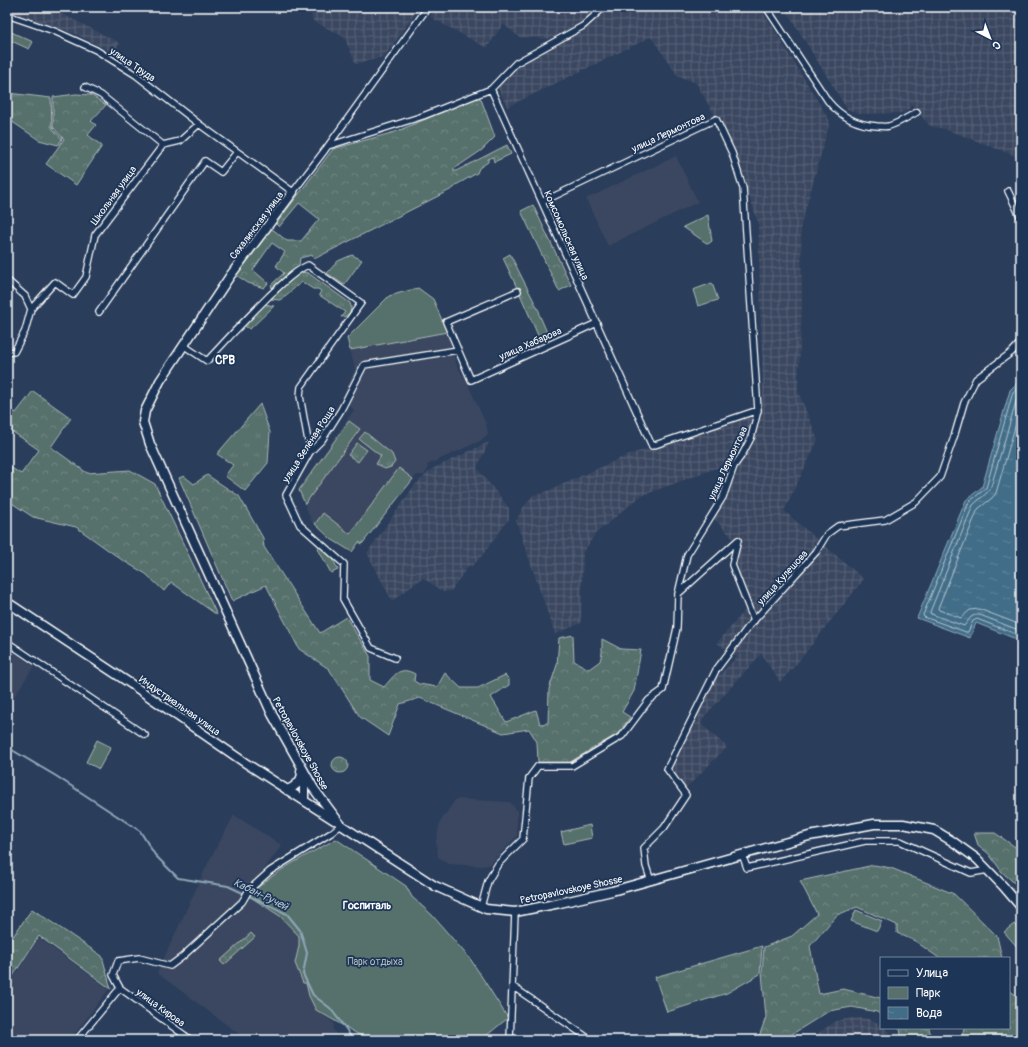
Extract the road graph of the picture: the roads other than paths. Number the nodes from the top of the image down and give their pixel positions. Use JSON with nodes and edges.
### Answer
{"nodes":[{"id":1,"x":428,"y":7,"type":"edge"},
{"id":2,"x":604,"y":7,"type":"edge"},
{"id":3,"x":766,"y":7,"type":"edge"},
{"id":4,"x":7,"y":15,"type":"edge"},
{"id":5,"x":85,"y":87,"type":"dead end"},
{"id":6,"x":491,"y":89,"type":"junction"},
{"id":7,"x":918,"y":112,"type":"dead end"},
{"id":8,"x":199,"y":124,"type":"junction"},
{"id":9,"x":163,"y":145,"type":"junction"},
{"id":10,"x":328,"y":146,"type":"junction"},
{"id":11,"x":237,"y":152,"type":"junction"},
{"id":12,"x":1008,"y":191,"type":"dead end"},
{"id":13,"x":292,"y":192,"type":"junction"},
{"id":14,"x":542,"y":202,"type":"junction"},
{"id":15,"x":1021,"y":218,"type":"edge"},
{"id":16,"x":7,"y":280,"type":"edge"},
{"id":17,"x":518,"y":291,"type":"dead end"},
{"id":18,"x":31,"y":309,"type":"junction"},
{"id":19,"x":99,"y":312,"type":"dead end"},
{"id":20,"x":597,"y":323,"type":"junction"},
{"id":21,"x":1021,"y":342,"type":"edge"},
{"id":22,"x":183,"y":345,"type":"junction"},
{"id":23,"x":458,"y":350,"type":"junction"},
{"id":24,"x":7,"y":352,"type":"edge"},
{"id":25,"x":758,"y":410,"type":"junction"},
{"id":26,"x":310,"y":452,"type":"junction"},
{"id":27,"x":162,"y":469,"type":"joint"},
{"id":28,"x":678,"y":594,"type":"junction"},
{"id":29,"x":7,"y":602,"type":"edge"},
{"id":30,"x":754,"y":621,"type":"junction"},
{"id":31,"x":7,"y":642,"type":"edge"},
{"id":32,"x":395,"y":658,"type":"dead end"},
{"id":33,"x":145,"y":735,"type":"dead end"},
{"id":34,"x":300,"y":764,"type":"junction"},
{"id":35,"x":302,"y":775,"type":"junction"},
{"id":36,"x":314,"y":789,"type":"junction"},
{"id":37,"x":287,"y":790,"type":"junction"},
{"id":38,"x":308,"y":802,"type":"junction"},
{"id":39,"x":341,"y":825,"type":"junction"},
{"id":40,"x":742,"y":854,"type":"junction"},
{"id":41,"x":988,"y":870,"type":"junction"},
{"id":42,"x":651,"y":881,"type":"junction"},
{"id":43,"x":480,"y":907,"type":"junction"},
{"id":44,"x":1021,"y":907,"type":"edge"},
{"id":45,"x":515,"y":912,"type":"junction"},
{"id":46,"x":512,"y":986,"type":"junction"},
{"id":47,"x":120,"y":988,"type":"junction"},
{"id":48,"x":7,"y":1035,"type":"edge"},
{"id":49,"x":81,"y":1035,"type":"junction"},
{"id":50,"x":12,"y":1040,"type":"edge"},
{"id":51,"x":76,"y":1040,"type":"edge"},
{"id":52,"x":88,"y":1040,"type":"edge"},
{"id":53,"x":191,"y":1040,"type":"edge"},
{"id":54,"x":510,"y":1040,"type":"edge"},
{"id":55,"x":591,"y":1040,"type":"edge"}],
"edges":[{"from":1,"to":10,"type":"street","name":"Сахалинская улица"},
{"from":2,"to":6,"type":"street"},
{"from":3,"to":7,"type":"street"},
{"from":4,"to":8,"type":"street","name":"улица Труда"},
{"from":5,"to":9,"type":"street"},
{"from":6,"to":10,"type":"street"},
{"from":6,"to":14,"type":"street","name":"Комсомольская улица"},
{"from":8,"to":9,"type":"street"},
{"from":8,"to":11,"type":"street","name":"улица Труда"},
{"from":9,"to":18,"type":"street","name":"Школьная улица"},
{"from":10,"to":13,"type":"street","name":"Сахалинская улица"},
{"from":11,"to":13,"type":"street","name":"улица Труда"},
{"from":11,"to":19,"type":"street"},
{"from":12,"to":15,"type":"street"},
{"from":13,"to":22,"type":"street","name":"Сахалинская улица"},
{"from":14,"to":20,"type":"street","name":"Комсомольская улица"},
{"from":14,"to":25,"type":"street","name":"улица Лермонтова"},
{"from":16,"to":18,"type":"street"},
{"from":17,"to":23,"type":"street"},
{"from":18,"to":24,"type":"street","name":"Школьная улица"},
{"from":20,"to":23,"type":"street","name":"улица Хабарова"},
{"from":20,"to":25,"type":"street","name":"Комсомольская улица"},
{"from":21,"to":30,"type":"street","name":"улица Кулешова"},
{"from":22,"to":26,"type":"street"},
{"from":22,"to":27,"type":"street","name":"Сахалинская улица"},
{"from":23,"to":26,"type":"street","name":"улица Зелёная Роща"},
{"from":25,"to":28,"type":"street","name":"улица Лермонтова"},
{"from":26,"to":32,"type":"street","name":"улица Зелёная Роща"},
{"from":27,"to":34,"type":"street","name":"Petropavlovskoye Shosse"},
{"from":28,"to":30,"type":"street"},
{"from":28,"to":43,"type":"street","name":"улица Лермонтова"},
{"from":29,"to":37,"type":"street","name":"Индустриальная улица"},
{"from":30,"to":42,"type":"street","name":"улица Кулешова"},
{"from":31,"to":33,"type":"street"},
{"from":34,"to":35,"type":"street"},
{"from":34,"to":36,"type":"street","name":"Petropavlovskoye Shosse"},
{"from":35,"to":37,"type":"street"},
{"from":35,"to":38,"type":"street"},
{"from":36,"to":38,"type":"street"},
{"from":36,"to":39,"type":"street","name":"Petropavlovskoye Shosse"},
{"from":37,"to":38,"type":"street","name":"Индустриальная улица"},
{"from":38,"to":39,"type":"street","name":"Индустриальная улица"},
{"from":39,"to":43,"type":"street","name":"Petropavlovskoye Shosse"},
{"from":39,"to":47,"type":"street"},
{"from":40,"to":41,"type":"street","name":"Petropavlovskoye Shosse"},
{"from":40,"to":41,"type":"street"},
{"from":40,"to":42,"type":"street","name":"Petropavlovskoye Shosse"},
{"from":41,"to":44,"type":"street","name":"Petropavlovskoye Shosse"},
{"from":42,"to":45,"type":"street","name":"Petropavlovskoye Shosse"},
{"from":43,"to":45,"type":"street","name":"Petropavlovskoye Shosse"},
{"from":45,"to":46,"type":"street"},
{"from":46,"to":54,"type":"street"},
{"from":46,"to":55,"type":"street"},
{"from":47,"to":49,"type":"street"},
{"from":47,"to":53,"type":"street","name":"улица Кирова"},
{"from":48,"to":50,"type":"street"},
{"from":49,"to":51,"type":"street"},
{"from":49,"to":52,"type":"street"}]}
